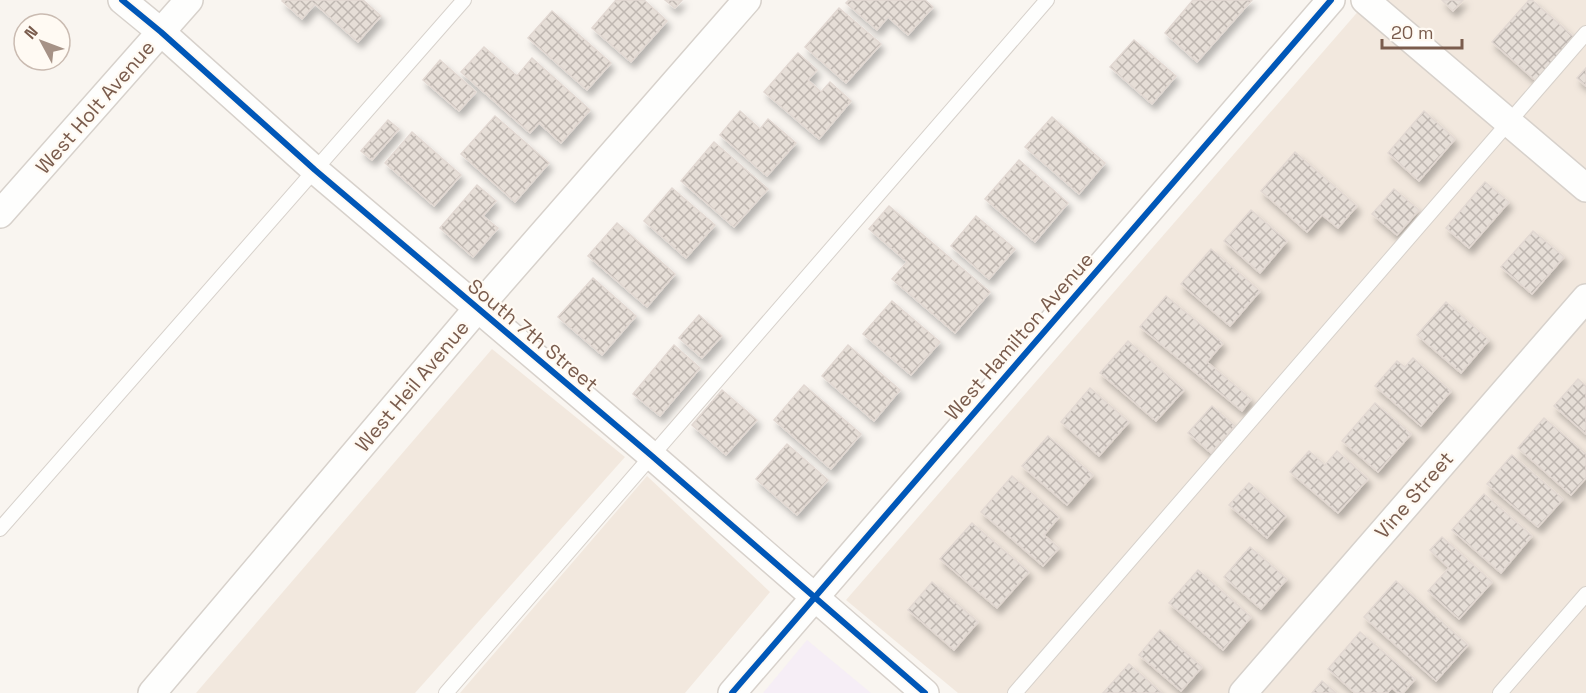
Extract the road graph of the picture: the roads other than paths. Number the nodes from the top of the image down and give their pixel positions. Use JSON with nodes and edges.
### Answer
{"nodes":[{"id":1,"x":122,"y":0,"type":"edge"},
{"id":2,"x":189,"y":0,"type":"edge"},
{"id":3,"x":464,"y":0,"type":"edge"},
{"id":4,"x":747,"y":0,"type":"edge"},
{"id":5,"x":1047,"y":0,"type":"edge"},
{"id":6,"x":1330,"y":0,"type":"edge"},
{"id":7,"x":1365,"y":0,"type":"edge"},
{"id":8,"x":161,"y":32,"type":"junction"},
{"id":9,"x":1586,"y":33,"type":"edge"},
{"id":10,"x":1509,"y":121,"type":"junction"},
{"id":11,"x":315,"y":170,"type":"junction"},
{"id":12,"x":1586,"y":188,"type":"edge"},
{"id":13,"x":0,"y":214,"type":"edge"},
{"id":14,"x":1586,"y":298,"type":"edge"},
{"id":15,"x":477,"y":309,"type":"junction"},
{"id":16,"x":652,"y":456,"type":"junction"},
{"id":17,"x":0,"y":529,"type":"edge"},
{"id":18,"x":1586,"y":594,"type":"edge"},
{"id":19,"x":815,"y":597,"type":"junction"},
{"id":20,"x":152,"y":693,"type":"edge"},
{"id":21,"x":446,"y":693,"type":"edge"},
{"id":22,"x":732,"y":693,"type":"edge"},
{"id":23,"x":925,"y":693,"type":"edge"},
{"id":24,"x":1015,"y":693,"type":"edge"},
{"id":25,"x":1243,"y":693,"type":"edge"},
{"id":26,"x":1500,"y":693,"type":"edge"}],
"edges":[{"from":1,"to":8,"type":"street","name":"South 7th Street"},
{"from":2,"to":8,"type":"street","name":"West Holt Avenue"},
{"from":3,"to":11,"type":"lane"},
{"from":4,"to":15,"type":"street","name":"West Heil Avenue"},
{"from":5,"to":16,"type":"lane"},
{"from":6,"to":19,"type":"street","name":"West Hamilton Avenue"},
{"from":7,"to":10,"type":"street"},
{"from":8,"to":11,"type":"street","name":"South 7th Street"},
{"from":8,"to":13,"type":"street","name":"West Holt Avenue"},
{"from":9,"to":10,"type":"lane"},
{"from":10,"to":12,"type":"street"},
{"from":10,"to":24,"type":"lane"},
{"from":11,"to":15,"type":"street","name":"South 7th Street"},
{"from":11,"to":17,"type":"lane"},
{"from":14,"to":25,"type":"street","name":"Vine Street"},
{"from":15,"to":16,"type":"street","name":"South 7th Street"},
{"from":15,"to":20,"type":"street","name":"West Heil Avenue"},
{"from":16,"to":19,"type":"street","name":"South 7th Street"},
{"from":16,"to":21,"type":"lane"},
{"from":18,"to":26,"type":"lane"},
{"from":19,"to":22,"type":"street","name":"West Hamilton Avenue"},
{"from":19,"to":23,"type":"street","name":"South 7th Street"}]}
